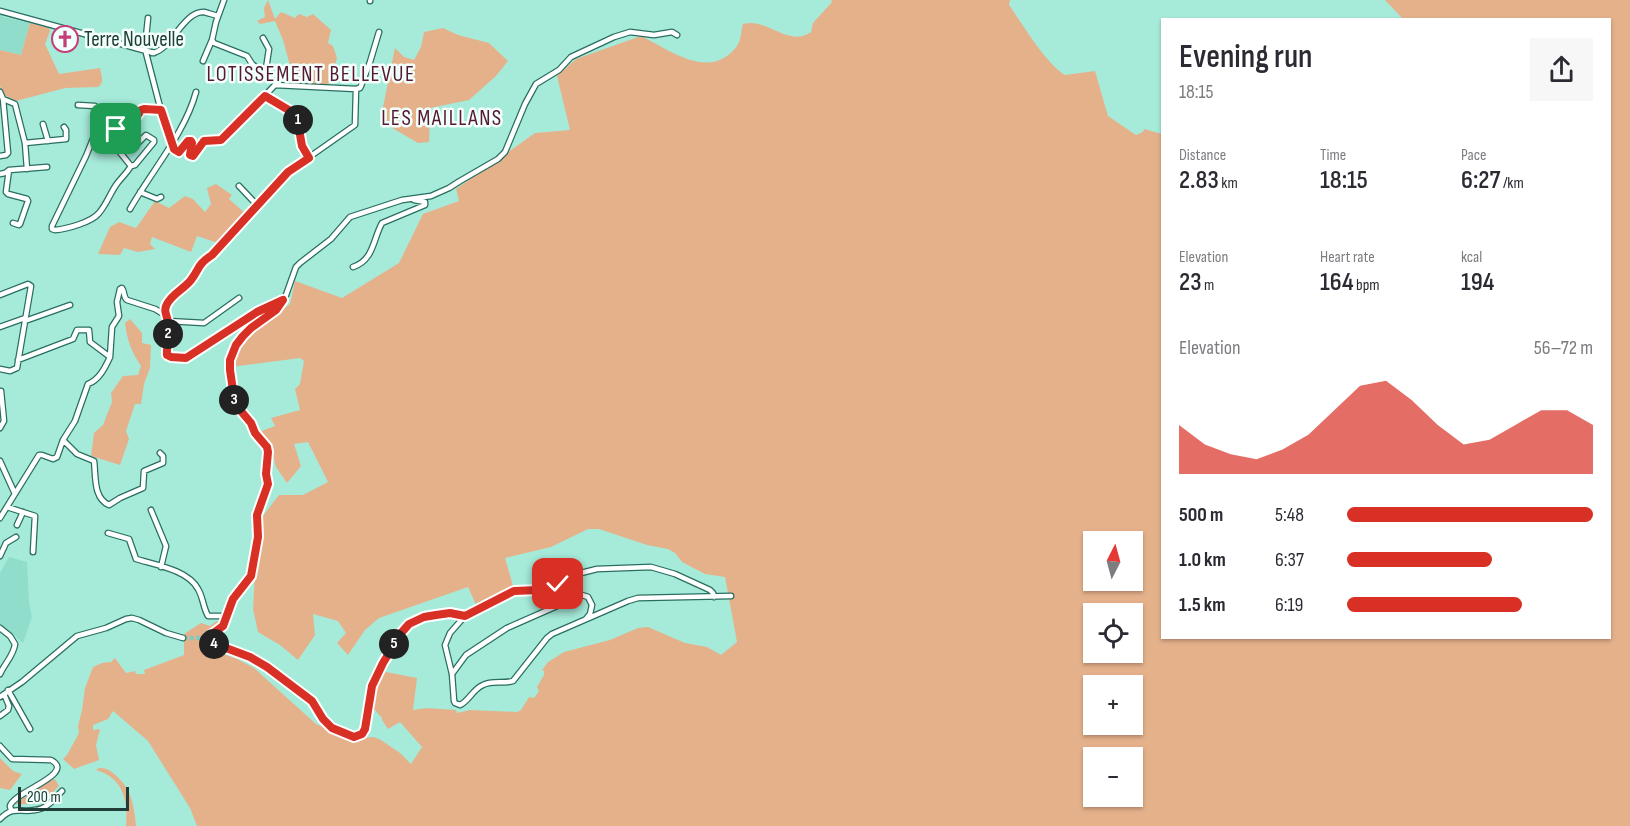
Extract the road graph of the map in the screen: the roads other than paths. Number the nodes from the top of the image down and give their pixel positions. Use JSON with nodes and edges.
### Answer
{"nodes":[{"id":1,"x":224,"y":0,"type":"edge"},
{"id":2,"x":0,"y":11,"type":"edge"},
{"id":3,"x":218,"y":16,"type":"junction"},
{"id":4,"x":148,"y":18,"type":"dead end"},
{"id":5,"x":379,"y":32,"type":"dead end"},
{"id":6,"x":677,"y":35,"type":"dead end"},
{"id":7,"x":263,"y":38,"type":"dead end"},
{"id":8,"x":212,"y":40,"type":"junction"},
{"id":9,"x":146,"y":52,"type":"junction"},
{"id":10,"x":203,"y":61,"type":"dead end"},
{"id":11,"x":265,"y":75,"type":"junction"},
{"id":12,"x":275,"y":85,"type":"junction"},
{"id":13,"x":356,"y":89,"type":"junction"},
{"id":14,"x":196,"y":92,"type":"dead end"},
{"id":15,"x":0,"y":93,"type":"edge"},
{"id":16,"x":265,"y":96,"type":"junction"},
{"id":17,"x":3,"y":99,"type":"junction"},
{"id":18,"x":159,"y":103,"type":"junction"},
{"id":19,"x":78,"y":105,"type":"dead end"},
{"id":20,"x":153,"y":110,"type":"junction"},
{"id":21,"x":161,"y":110,"type":"junction"},
{"id":22,"x":44,"y":124,"type":"dead end"},
{"id":23,"x":99,"y":124,"type":"junction"},
{"id":24,"x":64,"y":127,"type":"dead end"},
{"id":25,"x":3,"y":129,"type":"edge"},
{"id":26,"x":119,"y":130,"type":"junction"},
{"id":27,"x":48,"y":141,"type":"junction"},
{"id":28,"x":172,"y":142,"type":"junction"},
{"id":29,"x":25,"y":143,"type":"junction"},
{"id":30,"x":137,"y":144,"type":"dead end"},
{"id":31,"x":0,"y":156,"type":"edge"},
{"id":32,"x":309,"y":158,"type":"junction"},
{"id":33,"x":131,"y":166,"type":"junction"},
{"id":34,"x":47,"y":167,"type":"dead end"},
{"id":35,"x":27,"y":169,"type":"junction"},
{"id":36,"x":9,"y":170,"type":"junction"},
{"id":37,"x":0,"y":174,"type":"edge"},
{"id":38,"x":239,"y":186,"type":"dead end"},
{"id":39,"x":140,"y":192,"type":"junction"},
{"id":40,"x":161,"y":196,"type":"dead end"},
{"id":41,"x":397,"y":202,"type":"junction"},
{"id":42,"x":257,"y":205,"type":"junction"},
{"id":43,"x":130,"y":209,"type":"dead end"},
{"id":44,"x":13,"y":223,"type":"dead end"},
{"id":45,"x":353,"y":267,"type":"dead end"},
{"id":46,"x":0,"y":295,"type":"edge"},
{"id":47,"x":239,"y":298,"type":"dead end"},
{"id":48,"x":283,"y":300,"type":"junction"},
{"id":49,"x":70,"y":305,"type":"dead end"},
{"id":50,"x":165,"y":315,"type":"junction"},
{"id":51,"x":25,"y":319,"type":"junction"},
{"id":52,"x":168,"y":321,"type":"junction"},
{"id":53,"x":0,"y":327,"type":"edge"},
{"id":54,"x":110,"y":357,"type":"junction"},
{"id":55,"x":18,"y":360,"type":"junction"},
{"id":56,"x":0,"y":369,"type":"edge"},
{"id":57,"x":1,"y":391,"type":"edge"},
{"id":58,"x":0,"y":428,"type":"edge"},
{"id":59,"x":63,"y":440,"type":"junction"},
{"id":60,"x":160,"y":453,"type":"dead end"},
{"id":61,"x":0,"y":461,"type":"edge"},
{"id":62,"x":15,"y":494,"type":"junction"},
{"id":63,"x":7,"y":507,"type":"junction"},
{"id":64,"x":151,"y":510,"type":"dead end"},
{"id":65,"x":23,"y":512,"type":"junction"},
{"id":66,"x":0,"y":518,"type":"edge"},
{"id":67,"x":16,"y":525,"type":"dead end"},
{"id":68,"x":108,"y":533,"type":"dead end"},
{"id":69,"x":16,"y":537,"type":"dead end"},
{"id":70,"x":33,"y":552,"type":"dead end"},
{"id":71,"x":0,"y":556,"type":"edge"},
{"id":72,"x":161,"y":567,"type":"junction"},
{"id":73,"x":731,"y":596,"type":"dead end"},
{"id":74,"x":714,"y":597,"type":"junction"},
{"id":75,"x":225,"y":616,"type":"junction"},
{"id":76,"x":465,"y":616,"type":"junction"},
{"id":77,"x":585,"y":620,"type":"junction"},
{"id":78,"x":0,"y":628,"type":"edge"},
{"id":79,"x":183,"y":638,"type":"tunnel mouth"},
{"id":80,"x":0,"y":674,"type":"edge"},
{"id":81,"x":452,"y":675,"type":"junction"},
{"id":82,"x":4,"y":695,"type":"edge"},
{"id":83,"x":0,"y":716,"type":"edge"},
{"id":84,"x":30,"y":729,"type":"dead end"},
{"id":85,"x":0,"y":746,"type":"edge"},
{"id":86,"x":62,"y":791,"type":"dead end"},
{"id":87,"x":11,"y":810,"type":"junction"},
{"id":88,"x":0,"y":819,"type":"edge"}],
"edges":[{"from":1,"to":3,"type":"street"},
{"from":2,"to":9,"type":"street"},
{"from":3,"to":8,"type":"street"},
{"from":3,"to":9,"type":"street"},
{"from":4,"to":9,"type":"street"},
{"from":5,"to":13,"type":"street"},
{"from":6,"to":41,"type":"street"},
{"from":7,"to":11,"type":"street"},
{"from":8,"to":10,"type":"street"},
{"from":8,"to":11,"type":"street"},
{"from":9,"to":18,"type":"street"},
{"from":11,"to":12,"type":"street"},
{"from":12,"to":13,"type":"street"},
{"from":12,"to":16,"type":"street"},
{"from":13,"to":32,"type":"street"},
{"from":14,"to":28,"type":"street"},
{"from":15,"to":17,"type":"street"},
{"from":16,"to":28,"type":"street"},
{"from":16,"to":32,"type":"street"},
{"from":17,"to":25,"type":"street"},
{"from":17,"to":29,"type":"street"},
{"from":18,"to":20,"type":"street"},
{"from":18,"to":21,"type":"street"},
{"from":19,"to":23,"type":"street"},
{"from":20,"to":21,"type":"street"},
{"from":20,"to":26,"type":"street"},
{"from":21,"to":28,"type":"street"},
{"from":22,"to":27,"type":"street"},
{"from":23,"to":26,"type":"street"},
{"from":23,"to":33,"type":"street"},
{"from":24,"to":27,"type":"street"},
{"from":25,"to":31,"type":"street"},
{"from":26,"to":33,"type":"street"},
{"from":27,"to":29,"type":"street"},
{"from":28,"to":39,"type":"street"},
{"from":29,"to":35,"type":"street"},
{"from":30,"to":33,"type":"street"},
{"from":32,"to":42,"type":"street"},
{"from":34,"to":35,"type":"street"},
{"from":35,"to":36,"type":"street"},
{"from":36,"to":37,"type":"street"},
{"from":36,"to":44,"type":"street"},
{"from":38,"to":42,"type":"street"},
{"from":39,"to":40,"type":"street"},
{"from":39,"to":43,"type":"street"},
{"from":41,"to":45,"type":"street"},
{"from":41,"to":48,"type":"street"},
{"from":42,"to":50,"type":"street"},
{"from":46,"to":51,"type":"street"},
{"from":47,"to":52,"type":"street"},
{"from":48,"to":52,"type":"street"},
{"from":48,"to":75,"type":"street"},
{"from":49,"to":51,"type":"street"},
{"from":50,"to":52,"type":"street"},
{"from":50,"to":54,"type":"street"},
{"from":51,"to":53,"type":"street"},
{"from":51,"to":55,"type":"street"},
{"from":54,"to":55,"type":"street"},
{"from":54,"to":59,"type":"street"},
{"from":55,"to":56,"type":"street"},
{"from":57,"to":58,"type":"street"},
{"from":59,"to":60,"type":"street"},
{"from":59,"to":62,"type":"street"},
{"from":61,"to":62,"type":"street"},
{"from":62,"to":63,"type":"street"},
{"from":63,"to":65,"type":"street"},
{"from":63,"to":66,"type":"street"},
{"from":64,"to":72,"type":"street"},
{"from":65,"to":67,"type":"street"},
{"from":65,"to":70,"type":"street"},
{"from":68,"to":72,"type":"street"},
{"from":69,"to":71,"type":"street"},
{"from":72,"to":75,"type":"street"},
{"from":73,"to":74,"type":"street"},
{"from":74,"to":76,"type":"street"},
{"from":74,"to":77,"type":"street"},
{"from":75,"to":76,"type":"street"},
{"from":76,"to":81,"type":"street"},
{"from":77,"to":81,"type":"street"},
{"from":77,"to":81,"type":"street"},
{"from":78,"to":80,"type":"street"},
{"from":79,"to":82,"type":"street"},
{"from":82,"to":83,"type":"street"},
{"from":82,"to":84,"type":"street"},
{"from":85,"to":87,"type":"street"},
{"from":86,"to":87,"type":"street"},
{"from":87,"to":88,"type":"street"}]}
